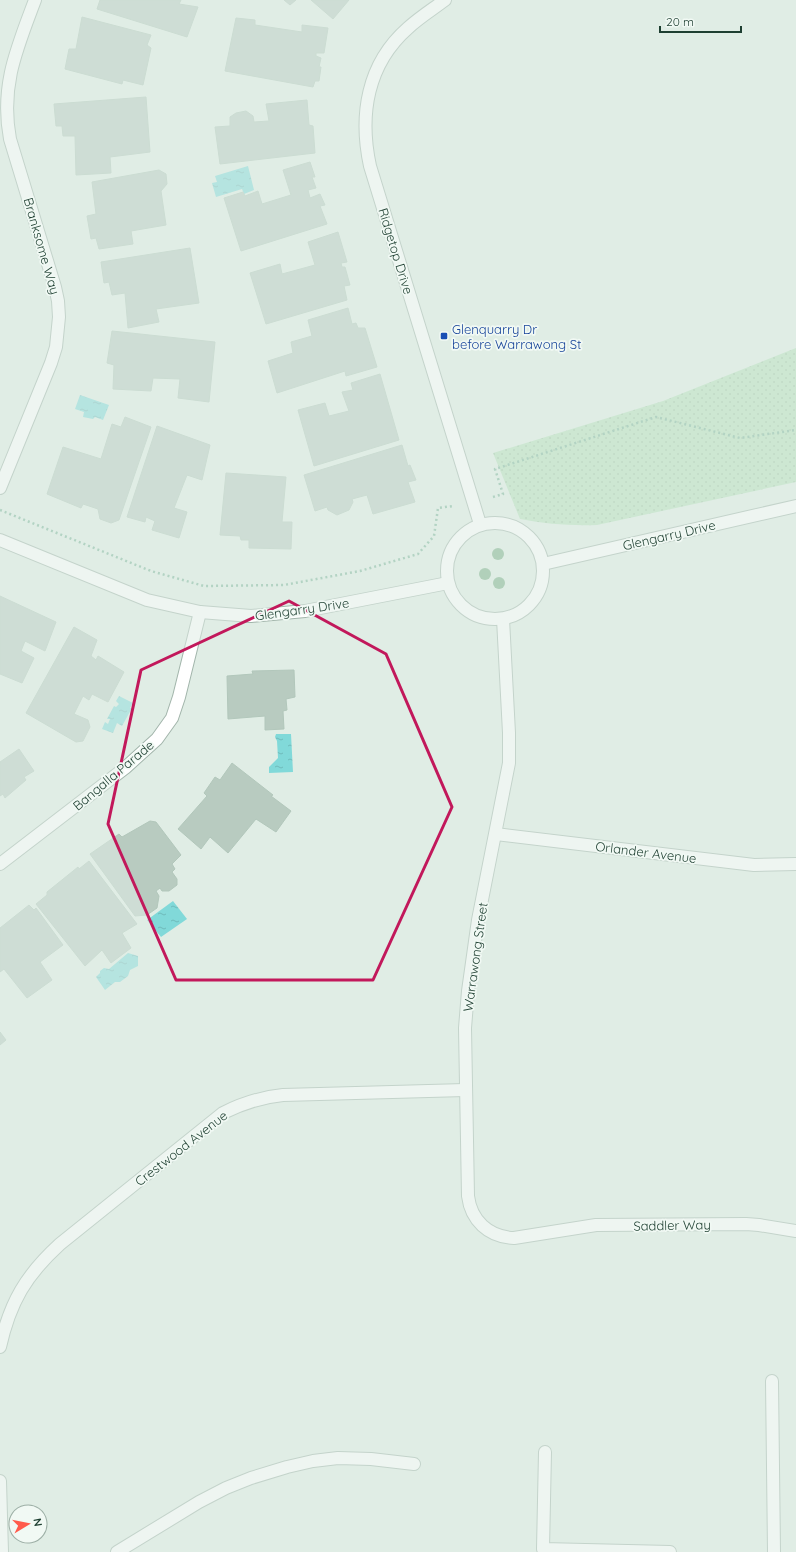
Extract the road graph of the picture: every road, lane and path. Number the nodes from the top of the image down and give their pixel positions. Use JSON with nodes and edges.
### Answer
{"nodes":[{"id":1,"x":36,"y":0,"type":"edge"},
{"id":2,"x":445,"y":0,"type":"edge"},
{"id":3,"x":796,"y":430,"type":"edge"},
{"id":4,"x":0,"y":488,"type":"edge"},
{"id":5,"x":474,"y":504,"type":"junction"},
{"id":6,"x":796,"y":506,"type":"edge"},
{"id":7,"x":0,"y":510,"type":"edge"},
{"id":8,"x":480,"y":524,"type":"junction"},
{"id":9,"x":0,"y":540,"type":"edge"},
{"id":10,"x":543,"y":564,"type":"junction"},
{"id":11,"x":448,"y":583,"type":"junction"},
{"id":12,"x":200,"y":612,"type":"junction"},
{"id":13,"x":504,"y":619,"type":"junction"},
{"id":14,"x":496,"y":834,"type":"junction"},
{"id":15,"x":0,"y":864,"type":"edge"},
{"id":16,"x":796,"y":864,"type":"edge"},
{"id":17,"x":465,"y":1090,"type":"junction"},
{"id":18,"x":796,"y":1231,"type":"edge"},
{"id":19,"x":547,"y":1234,"type":"joint"},
{"id":20,"x":0,"y":1346,"type":"edge"},
{"id":21,"x":772,"y":1381,"type":"dead end"},
{"id":22,"x":544,"y":1452,"type":"dead end"},
{"id":23,"x":414,"y":1464,"type":"dead end"},
{"id":24,"x":0,"y":1481,"type":"edge"},
{"id":25,"x":2,"y":1552,"type":"edge"},
{"id":26,"x":117,"y":1552,"type":"edge"},
{"id":27,"x":670,"y":1552,"type":"edge"},
{"id":28,"x":774,"y":1552,"type":"edge"}],
"edges":[{"from":1,"to":4,"type":"street","name":"Branksome Way"},
{"from":2,"to":5,"type":"street","name":"Ridgetop Drive"},
{"from":3,"to":5,"type":"path"},
{"from":5,"to":7,"type":"path"},
{"from":5,"to":8,"type":"street","name":"Ridgetop Drive"},
{"from":6,"to":10,"type":"street","name":"Glengarry Drive"},
{"from":8,"to":10,"type":"street"},
{"from":8,"to":11,"type":"street"},
{"from":9,"to":12,"type":"street","name":"Glengarry Drive"},
{"from":10,"to":13,"type":"street"},
{"from":11,"to":12,"type":"street","name":"Glengarry Drive"},
{"from":11,"to":13,"type":"street"},
{"from":12,"to":15,"type":"street","name":"Bangalla Parade"},
{"from":13,"to":14,"type":"street","name":"Warrawong Street"},
{"from":14,"to":16,"type":"street","name":"Orlander Avenue"},
{"from":14,"to":17,"type":"street","name":"Warrawong Street"},
{"from":17,"to":19,"type":"street","name":"Warrawong Street"},
{"from":17,"to":20,"type":"street","name":"Crestwood Avenue"},
{"from":18,"to":19,"type":"street","name":"Saddler Way"},
{"from":21,"to":28,"type":"street"},
{"from":22,"to":27,"type":"street"},
{"from":23,"to":26,"type":"street"},
{"from":24,"to":25,"type":"street"}]}
